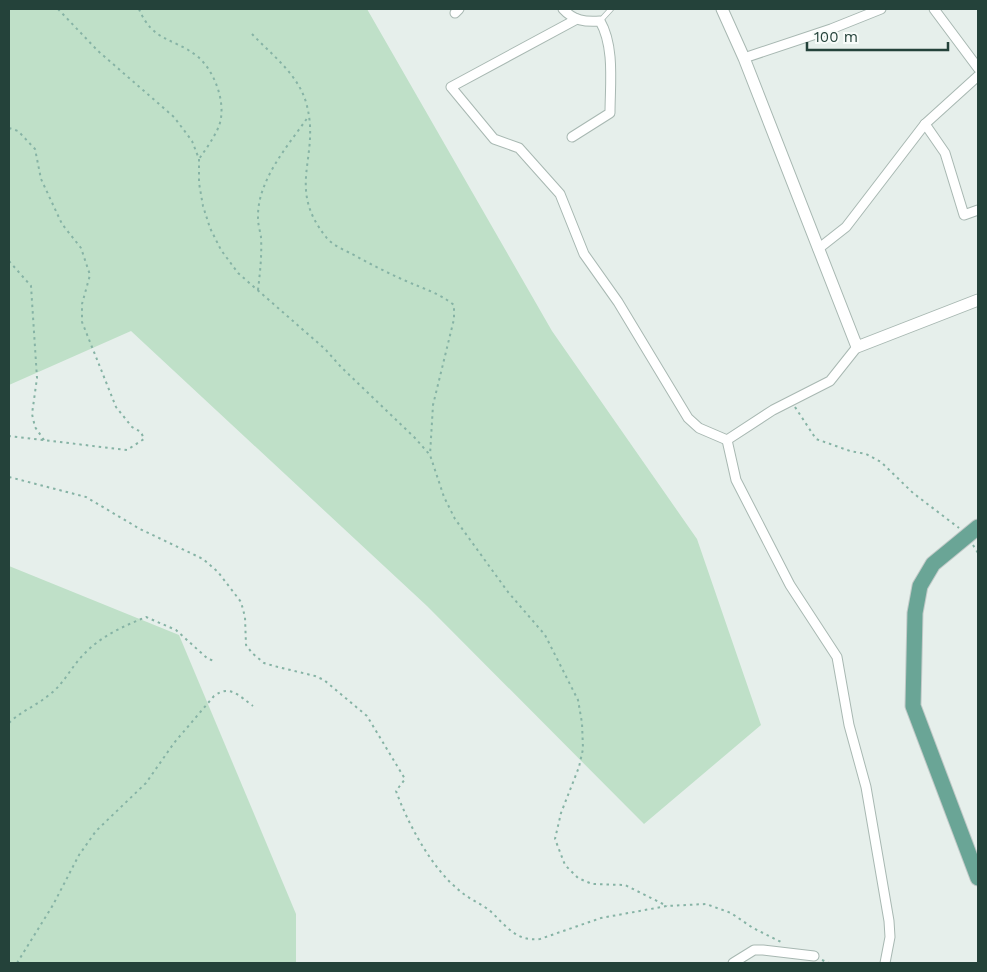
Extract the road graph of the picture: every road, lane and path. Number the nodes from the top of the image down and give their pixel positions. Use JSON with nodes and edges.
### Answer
{"nodes":[{"id":1,"x":58,"y":9,"type":"edge"},
{"id":2,"x":139,"y":9,"type":"edge"},
{"id":3,"x":563,"y":9,"type":"edge"},
{"id":4,"x":611,"y":9,"type":"edge"},
{"id":5,"x":722,"y":9,"type":"edge"},
{"id":6,"x":881,"y":9,"type":"edge"},
{"id":7,"x":934,"y":9,"type":"edge"},
{"id":8,"x":577,"y":19,"type":"junction"},
{"id":9,"x":600,"y":22,"type":"junction"},
{"id":10,"x":252,"y":34,"type":"dead end"},
{"id":11,"x":744,"y":58,"type":"junction"},
{"id":12,"x":978,"y":68,"type":"edge"},
{"id":13,"x":978,"y":76,"type":"edge"},
{"id":14,"x":308,"y":115,"type":"junction"},
{"id":15,"x":925,"y":124,"type":"junction"},
{"id":16,"x":9,"y":128,"type":"edge"},
{"id":17,"x":572,"y":137,"type":"dead end"},
{"id":18,"x":199,"y":159,"type":"junction"},
{"id":19,"x":978,"y":210,"type":"edge"},
{"id":20,"x":818,"y":249,"type":"junction"},
{"id":21,"x":9,"y":261,"type":"edge"},
{"id":22,"x":258,"y":290,"type":"junction"},
{"id":23,"x":978,"y":300,"type":"edge"},
{"id":24,"x":857,"y":347,"type":"junction"},
{"id":25,"x":791,"y":401,"type":"junction"},
{"id":26,"x":9,"y":436,"type":"edge"},
{"id":27,"x":44,"y":440,"type":"junction"},
{"id":28,"x":728,"y":440,"type":"junction"},
{"id":29,"x":430,"y":455,"type":"junction"},
{"id":30,"x":9,"y":477,"type":"edge"},
{"id":31,"x":972,"y":531,"type":"edge"},
{"id":32,"x":978,"y":553,"type":"edge"},
{"id":33,"x":216,"y":661,"type":"dead end"},
{"id":34,"x":253,"y":706,"type":"dead end"},
{"id":35,"x":9,"y":723,"type":"edge"},
{"id":36,"x":978,"y":878,"type":"edge"},
{"id":37,"x":667,"y":906,"type":"junction"},
{"id":38,"x":789,"y":946,"type":"dead end"},
{"id":39,"x":814,"y":956,"type":"joint"},
{"id":40,"x":17,"y":963,"type":"edge"},
{"id":41,"x":733,"y":963,"type":"edge"},
{"id":42,"x":829,"y":963,"type":"edge"},
{"id":43,"x":884,"y":963,"type":"edge"}],
"edges":[{"from":1,"to":18,"type":"path"},
{"from":2,"to":18,"type":"path"},
{"from":3,"to":8,"type":"street"},
{"from":4,"to":9,"type":"lane"},
{"from":5,"to":11,"type":"street"},
{"from":6,"to":11,"type":"street"},
{"from":7,"to":12,"type":"street"},
{"from":8,"to":9,"type":"street"},
{"from":8,"to":28,"type":"street"},
{"from":9,"to":17,"type":"street"},
{"from":10,"to":14,"type":"path"},
{"from":11,"to":20,"type":"street"},
{"from":13,"to":15,"type":"street"},
{"from":14,"to":22,"type":"path"},
{"from":14,"to":29,"type":"path"},
{"from":15,"to":19,"type":"street"},
{"from":15,"to":20,"type":"street"},
{"from":16,"to":27,"type":"path"},
{"from":18,"to":22,"type":"path"},
{"from":20,"to":24,"type":"street"},
{"from":21,"to":27,"type":"path"},
{"from":22,"to":29,"type":"path"},
{"from":23,"to":24,"type":"street"},
{"from":24,"to":25,"type":"street"},
{"from":25,"to":28,"type":"street"},
{"from":25,"to":31,"type":"path"},
{"from":26,"to":27,"type":"path"},
{"from":28,"to":43,"type":"street"},
{"from":29,"to":37,"type":"path"},
{"from":30,"to":37,"type":"path"},
{"from":31,"to":32,"type":"path"},
{"from":31,"to":36,"type":"main road"},
{"from":33,"to":35,"type":"path"},
{"from":34,"to":40,"type":"path"},
{"from":37,"to":38,"type":"path"},
{"from":39,"to":41,"type":"street"},
{"from":39,"to":42,"type":"path"}]}
